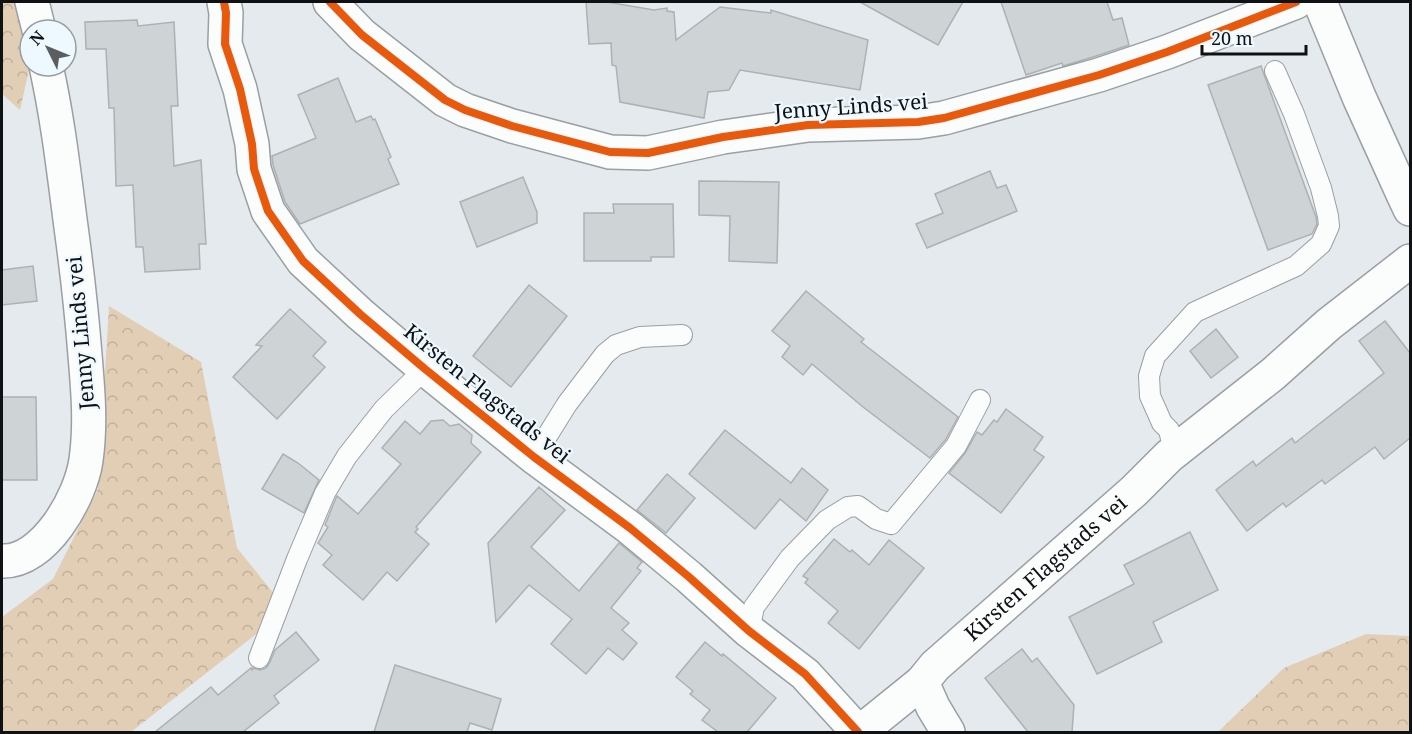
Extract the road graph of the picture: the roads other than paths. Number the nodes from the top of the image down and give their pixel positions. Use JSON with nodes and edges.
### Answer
{"nodes":[{"id":1,"x":32,"y":2,"type":"edge"},
{"id":2,"x":224,"y":2,"type":"edge"},
{"id":3,"x":330,"y":2,"type":"edge"},
{"id":4,"x":1296,"y":2,"type":"edge"},
{"id":5,"x":1320,"y":2,"type":"edge"},
{"id":6,"x":36,"y":18,"type":"edge"},
{"id":7,"x":1275,"y":71,"type":"dead end"},
{"id":8,"x":49,"y":78,"type":"edge"},
{"id":9,"x":1410,"y":209,"type":"edge"},
{"id":10,"x":1410,"y":261,"type":"edge"},
{"id":11,"x":682,"y":335,"type":"dead end"},
{"id":12,"x":425,"y":369,"type":"junction"},
{"id":13,"x":980,"y":400,"type":"dead end"},
{"id":14,"x":1169,"y":456,"type":"junction"},
{"id":15,"x":534,"y":457,"type":"junction"},
{"id":16,"x":2,"y":561,"type":"edge"},
{"id":17,"x":749,"y":631,"type":"junction"},
{"id":18,"x":259,"y":657,"type":"dead end"},
{"id":19,"x":922,"y":682,"type":"junction"},
{"id":20,"x":859,"y":732,"type":"edge"},
{"id":21,"x":948,"y":732,"type":"edge"}],
"edges":[{"from":1,"to":6,"type":"street"},
{"from":2,"to":12,"type":"street","name":"Kirsten Flagstads vei"},
{"from":3,"to":4,"type":"street","name":"Jenny Linds vei"},
{"from":5,"to":9,"type":"street"},
{"from":7,"to":14,"type":"lane"},
{"from":8,"to":16,"type":"street","name":"Jenny Linds vei"},
{"from":10,"to":14,"type":"street","name":"Kirsten Flagstads vei"},
{"from":11,"to":15,"type":"lane","name":"Kirsten Flagstads vei"},
{"from":12,"to":15,"type":"street","name":"Kirsten Flagstads vei"},
{"from":12,"to":18,"type":"lane","name":"Kirsten Flagstads vei"},
{"from":13,"to":17,"type":"lane"},
{"from":14,"to":19,"type":"street","name":"Kirsten Flagstads vei"},
{"from":15,"to":17,"type":"street","name":"Kirsten Flagstads vei"},
{"from":17,"to":20,"type":"street","name":"Kirsten Flagstads vei"},
{"from":19,"to":20,"type":"street","name":"Kirsten Flagstads vei"},
{"from":19,"to":21,"type":"street"}]}
